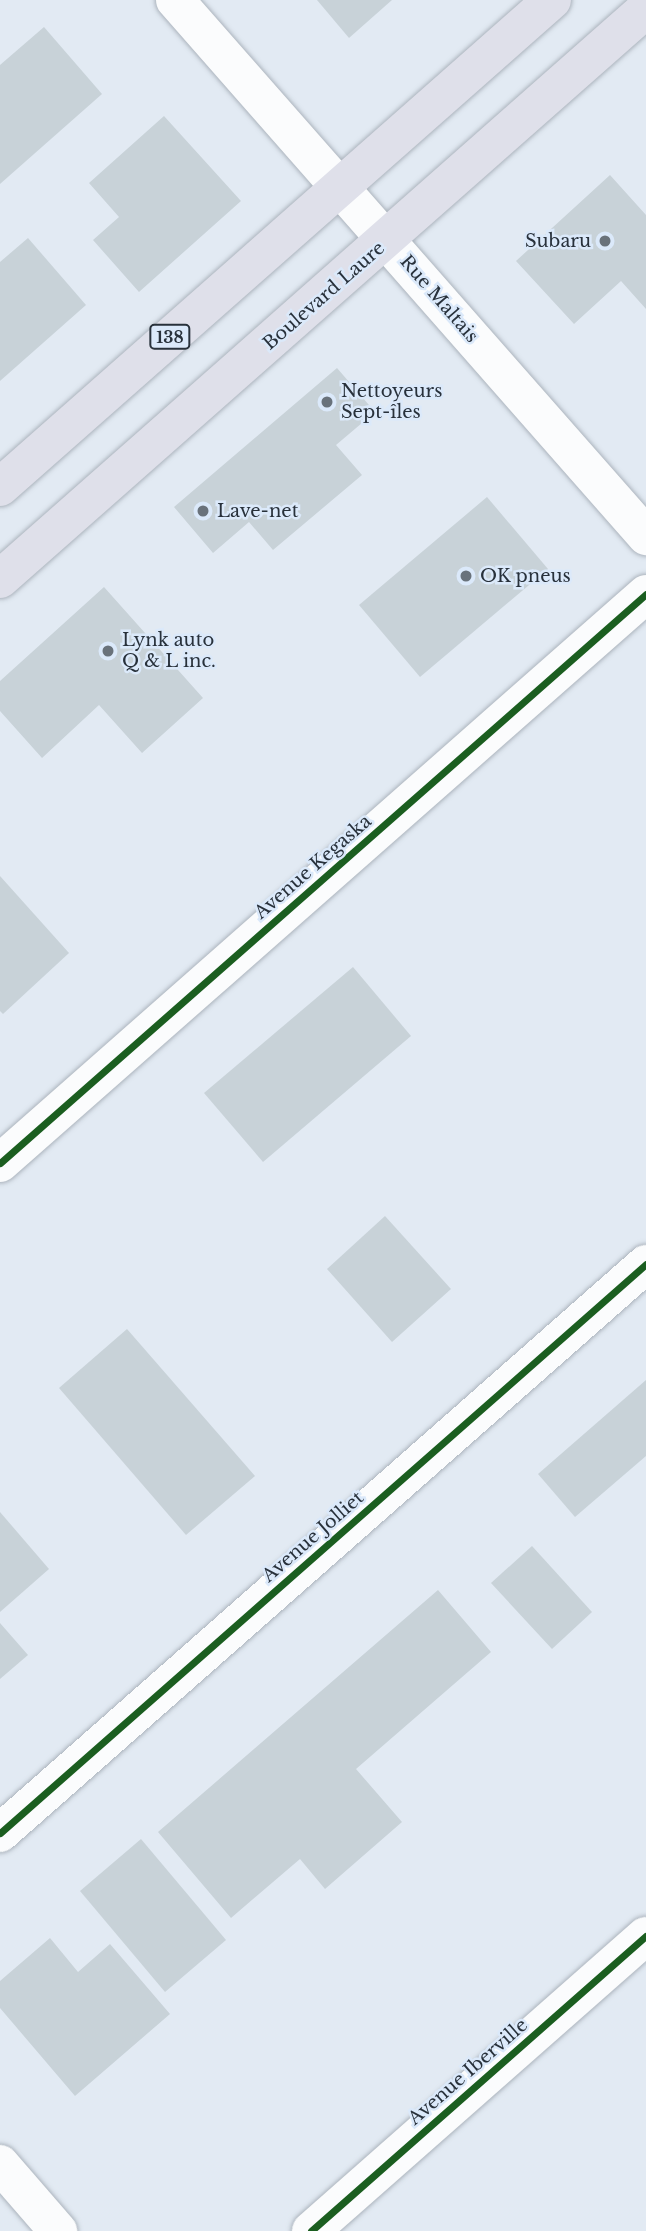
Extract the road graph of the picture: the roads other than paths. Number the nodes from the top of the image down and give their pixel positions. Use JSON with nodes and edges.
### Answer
{"nodes":[{"id":1,"x":175,"y":0,"type":"edge"},
{"id":2,"x":552,"y":0,"type":"edge"},
{"id":3,"x":646,"y":9,"type":"edge"},
{"id":4,"x":341,"y":188,"type":"junction"},
{"id":5,"x":388,"y":240,"type":"junction"},
{"id":6,"x":0,"y":487,"type":"edge"},
{"id":7,"x":646,"y":536,"type":"edge"},
{"id":8,"x":0,"y":579,"type":"edge"},
{"id":9,"x":646,"y":594,"type":"edge"},
{"id":10,"x":0,"y":1163,"type":"edge"},
{"id":11,"x":646,"y":1265,"type":"edge"},
{"id":12,"x":0,"y":1833,"type":"edge"},
{"id":13,"x":646,"y":1936,"type":"edge"},
{"id":14,"x":0,"y":2164,"type":"edge"},
{"id":15,"x":58,"y":2231,"type":"edge"},
{"id":16,"x":311,"y":2231,"type":"edge"}],
"edges":[{"from":1,"to":4,"type":"street","name":"Rue Maltais"},
{"from":2,"to":4,"type":"highway","number":"138"},
{"from":3,"to":5,"type":"highway","name":"Boulevard Laure"},
{"from":4,"to":5,"type":"street","name":"Rue Maltais"},
{"from":4,"to":6,"type":"highway","number":"138"},
{"from":5,"to":7,"type":"street","name":"Rue Maltais"},
{"from":5,"to":8,"type":"highway","name":"Boulevard Laure"},
{"from":9,"to":10,"type":"street","name":"Avenue Kegaska"},
{"from":11,"to":12,"type":"street","name":"Avenue Jolliet"},
{"from":13,"to":16,"type":"street","name":"Avenue Iberville"},
{"from":14,"to":15,"type":"street"}]}
